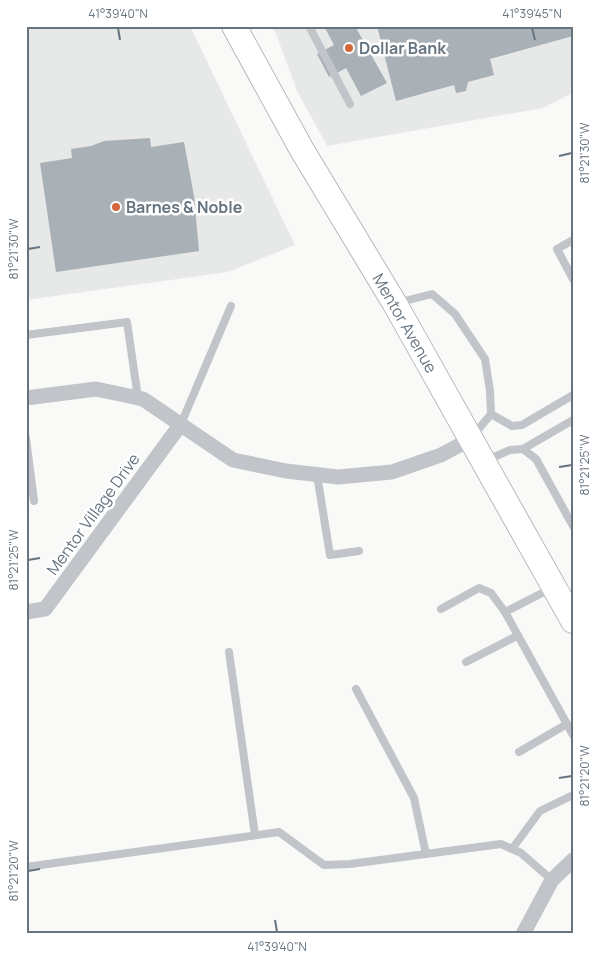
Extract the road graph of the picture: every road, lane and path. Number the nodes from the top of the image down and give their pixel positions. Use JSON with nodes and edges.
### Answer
{"nodes":[{"id":1,"x":234,"y":26,"type":"edge"},
{"id":2,"x":309,"y":26,"type":"edge"},
{"id":3,"x":350,"y":104,"type":"dead end"},
{"id":4,"x":573,"y":240,"type":"edge"},
{"id":5,"x":573,"y":279,"type":"edge"},
{"id":6,"x":395,"y":304,"type":"junction"},
{"id":7,"x":231,"y":306,"type":"dead end"},
{"id":8,"x":26,"y":336,"type":"edge"},
{"id":9,"x":573,"y":395,"type":"edge"},
{"id":10,"x":26,"y":398,"type":"edge"},
{"id":11,"x":138,"y":398,"type":"junction"},
{"id":12,"x":491,"y":414,"type":"junction"},
{"id":13,"x":573,"y":420,"type":"edge"},
{"id":14,"x":181,"y":424,"type":"junction"},
{"id":15,"x":26,"y":438,"type":"edge"},
{"id":16,"x":471,"y":439,"type":"junction"},
{"id":17,"x":522,"y":449,"type":"junction"},
{"id":18,"x":484,"y":462,"type":"junction"},
{"id":19,"x":317,"y":474,"type":"junction"},
{"id":20,"x":34,"y":501,"type":"dead end"},
{"id":21,"x":573,"y":526,"type":"edge"},
{"id":22,"x":359,"y":551,"type":"dead end"},
{"id":23,"x":554,"y":587,"type":"junction"},
{"id":24,"x":441,"y":609,"type":"dead end"},
{"id":25,"x":26,"y":612,"type":"edge"},
{"id":26,"x":505,"y":612,"type":"junction"},
{"id":27,"x":572,"y":619,"type":"edge"},
{"id":28,"x":517,"y":636,"type":"junction"},
{"id":29,"x":230,"y":652,"type":"dead end"},
{"id":30,"x":466,"y":662,"type":"dead end"},
{"id":31,"x":356,"y":689,"type":"dead end"},
{"id":32,"x":567,"y":724,"type":"junction"},
{"id":33,"x":573,"y":735,"type":"edge"},
{"id":34,"x":519,"y":752,"type":"dead end"},
{"id":35,"x":573,"y":795,"type":"edge"},
{"id":36,"x":255,"y":835,"type":"junction"},
{"id":37,"x":512,"y":849,"type":"junction"},
{"id":38,"x":426,"y":854,"type":"junction"},
{"id":39,"x":573,"y":860,"type":"edge"},
{"id":40,"x":26,"y":867,"type":"edge"},
{"id":41,"x":552,"y":880,"type":"junction"},
{"id":42,"x":523,"y":934,"type":"edge"}],
"edges":[{"from":1,"to":6,"type":"main road","name":"Mentor Avenue"},
{"from":2,"to":3,"type":"lane"},
{"from":4,"to":5,"type":"lane"},
{"from":6,"to":12,"type":"lane"},
{"from":6,"to":16,"type":"main road","name":"Mentor Avenue"},
{"from":7,"to":14,"type":"lane"},
{"from":8,"to":11,"type":"lane"},
{"from":9,"to":12,"type":"lane"},
{"from":10,"to":11,"type":"street"},
{"from":11,"to":14,"type":"street"},
{"from":12,"to":16,"type":"lane"},
{"from":13,"to":17,"type":"lane"},
{"from":14,"to":19,"type":"street"},
{"from":14,"to":25,"type":"street","name":"Mentor Village Drive"},
{"from":15,"to":20,"type":"lane"},
{"from":16,"to":18,"type":"main road","name":"Mentor Avenue"},
{"from":16,"to":19,"type":"street"},
{"from":17,"to":18,"type":"lane"},
{"from":17,"to":21,"type":"lane"},
{"from":18,"to":23,"type":"main road","name":"Mentor Avenue"},
{"from":19,"to":22,"type":"lane"},
{"from":23,"to":26,"type":"lane"},
{"from":23,"to":27,"type":"main road","name":"Mentor Avenue"},
{"from":24,"to":26,"type":"lane"},
{"from":26,"to":28,"type":"lane"},
{"from":28,"to":30,"type":"lane"},
{"from":28,"to":32,"type":"lane"},
{"from":29,"to":36,"type":"lane"},
{"from":31,"to":38,"type":"lane"},
{"from":32,"to":33,"type":"lane"},
{"from":32,"to":34,"type":"lane"},
{"from":35,"to":37,"type":"lane"},
{"from":36,"to":38,"type":"lane"},
{"from":36,"to":40,"type":"lane"},
{"from":37,"to":38,"type":"lane"},
{"from":37,"to":41,"type":"lane"},
{"from":39,"to":41,"type":"street"},
{"from":41,"to":42,"type":"street"}]}
